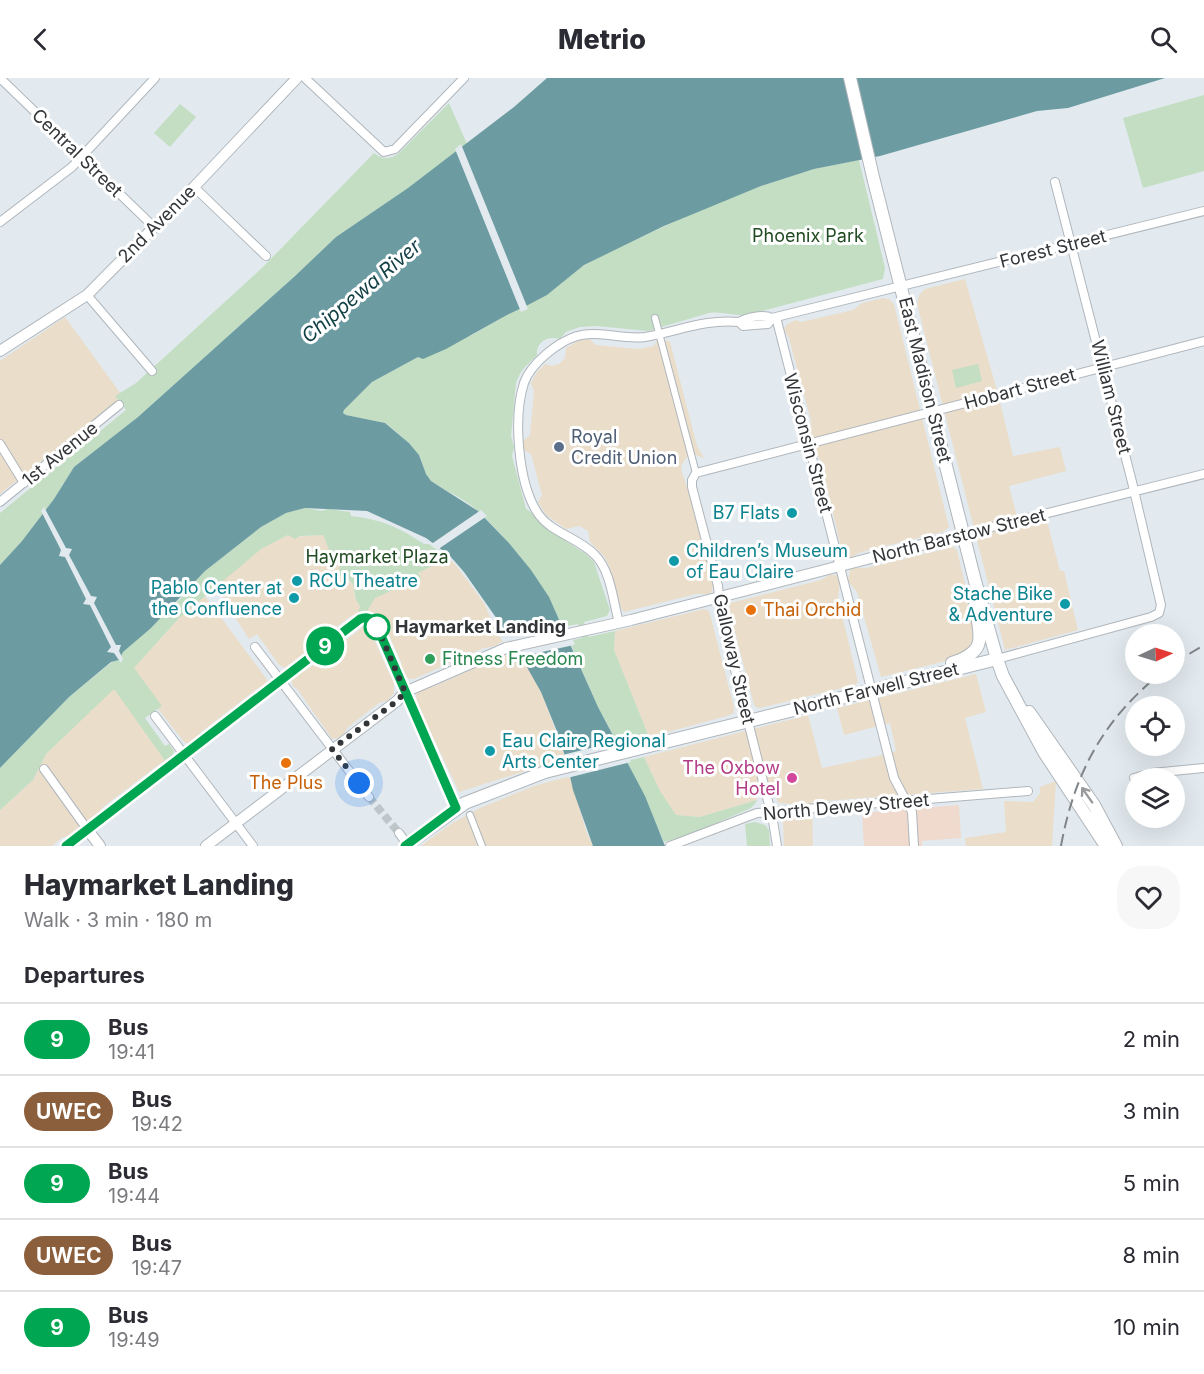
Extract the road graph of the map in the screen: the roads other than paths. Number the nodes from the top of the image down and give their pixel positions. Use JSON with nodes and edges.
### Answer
{"nodes":[{"id":1,"x":0,"y":78,"type":"edge"},
{"id":2,"x":155,"y":78,"type":"edge"},
{"id":3,"x":297,"y":78,"type":"edge"},
{"id":4,"x":305,"y":78,"type":"edge"},
{"id":5,"x":464,"y":78,"type":"edge"},
{"id":6,"x":850,"y":78,"type":"edge"},
{"id":7,"x":82,"y":157,"type":"junction"},
{"id":8,"x":1055,"y":182,"type":"dead end"},
{"id":9,"x":194,"y":187,"type":"junction"},
{"id":10,"x":1204,"y":211,"type":"edge"},
{"id":11,"x":0,"y":222,"type":"edge"},
{"id":12,"x":154,"y":227,"type":"junction"},
{"id":13,"x":1071,"y":244,"type":"junction"},
{"id":14,"x":266,"y":256,"type":"dead end"},
{"id":15,"x":901,"y":285,"type":"junction"},
{"id":16,"x":87,"y":294,"type":"junction"},
{"id":17,"x":774,"y":317,"type":"junction"},
{"id":18,"x":655,"y":318,"type":"dead end"},
{"id":19,"x":659,"y":334,"type":"junction"},
{"id":20,"x":1204,"y":341,"type":"edge"},
{"id":21,"x":0,"y":351,"type":"edge"},
{"id":22,"x":1103,"y":367,"type":"junction"},
{"id":23,"x":152,"y":371,"type":"dead end"},
{"id":24,"x":119,"y":405,"type":"dead end"},
{"id":25,"x":933,"y":411,"type":"junction"},
{"id":26,"x":808,"y":443,"type":"junction"},
{"id":27,"x":0,"y":444,"type":"edge"},
{"id":28,"x":696,"y":473,"type":"junction"},
{"id":29,"x":1204,"y":474,"type":"edge"},
{"id":30,"x":24,"y":483,"type":"junction"},
{"id":31,"x":1134,"y":492,"type":"junction"},
{"id":32,"x":0,"y":502,"type":"edge"},
{"id":33,"x":964,"y":534,"type":"junction"},
{"id":34,"x":841,"y":566,"type":"junction"},
{"id":35,"x":975,"y":581,"type":"junction"},
{"id":36,"x":719,"y":597,"type":"junction"},
{"id":37,"x":1159,"y":613,"type":"joint"},
{"id":38,"x":619,"y":623,"type":"junction"},
{"id":39,"x":255,"y":647,"type":"dead end"},
{"id":40,"x":997,"y":659,"type":"junction"},
{"id":41,"x":942,"y":672,"type":"junction"},
{"id":42,"x":280,"y":680,"type":"junction"},
{"id":43,"x":1005,"y":680,"type":"junction"},
{"id":44,"x":872,"y":690,"type":"junction"},
{"id":45,"x":405,"y":692,"type":"junction"},
{"id":46,"x":155,"y":716,"type":"dead end"},
{"id":47,"x":748,"y":721,"type":"junction"},
{"id":48,"x":332,"y":749,"type":"junction"},
{"id":49,"x":184,"y":754,"type":"junction"},
{"id":50,"x":1204,"y":768,"type":"edge"},
{"id":51,"x":44,"y":770,"type":"dead end"},
{"id":52,"x":1185,"y":770,"type":"edge"},
{"id":53,"x":1028,"y":791,"type":"dead end"},
{"id":54,"x":369,"y":797,"type":"tunnel mouth"},
{"id":55,"x":905,"y":802,"type":"junction"},
{"id":56,"x":456,"y":808,"type":"junction"},
{"id":57,"x":771,"y":812,"type":"junction"},
{"id":58,"x":470,"y":815,"type":"dead end"},
{"id":59,"x":235,"y":823,"type":"junction"},
{"id":60,"x":87,"y":829,"type":"junction"},
{"id":61,"x":399,"y":833,"type":"tunnel mouth"},
{"id":62,"x":406,"y":845,"type":"edge"},
{"id":63,"x":672,"y":845,"type":"edge"},
{"id":64,"x":65,"y":846,"type":"edge"},
{"id":65,"x":100,"y":846,"type":"edge"},
{"id":66,"x":206,"y":846,"type":"edge"},
{"id":67,"x":253,"y":846,"type":"edge"},
{"id":68,"x":482,"y":846,"type":"edge"},
{"id":69,"x":777,"y":846,"type":"edge"},
{"id":70,"x":914,"y":846,"type":"edge"},
{"id":71,"x":1106,"y":846,"type":"edge"},
{"id":72,"x":1116,"y":846,"type":"edge"}],
"edges":[{"from":1,"to":7,"type":"street","name":"Central Street"},
{"from":2,"to":7,"type":"street"},
{"from":3,"to":9,"type":"street","name":"2nd Avenue"},
{"from":4,"to":5,"type":"street"},
{"from":6,"to":15,"type":"main road","name":"East Madison Street"},
{"from":7,"to":11,"type":"street"},
{"from":7,"to":12,"type":"street","name":"Central Street"},
{"from":8,"to":13,"type":"street","name":"William Street"},
{"from":9,"to":12,"type":"street","name":"2nd Avenue"},
{"from":9,"to":14,"type":"street"},
{"from":10,"to":13,"type":"street","name":"Forest Street"},
{"from":12,"to":16,"type":"street","name":"2nd Avenue"},
{"from":13,"to":15,"type":"street","name":"Forest Street"},
{"from":13,"to":22,"type":"street","name":"William Street"},
{"from":15,"to":17,"type":"street","name":"Forest Street"},
{"from":15,"to":25,"type":"main road","name":"East Madison Street"},
{"from":16,"to":21,"type":"street","name":"2nd Avenue"},
{"from":16,"to":23,"type":"street"},
{"from":17,"to":19,"type":"street","name":"Forest Street"},
{"from":17,"to":26,"type":"street","name":"Wisconsin Street"},
{"from":18,"to":19,"type":"street"},
{"from":19,"to":28,"type":"street"},
{"from":19,"to":38,"type":"street","name":"Forest Street"},
{"from":20,"to":22,"type":"street","name":"Hobart Street"},
{"from":22,"to":25,"type":"street","name":"Hobart Street"},
{"from":22,"to":31,"type":"street","name":"William Street"},
{"from":24,"to":30,"type":"street","name":"1st Avenue"},
{"from":25,"to":26,"type":"street","name":"Hobart Street"},
{"from":25,"to":33,"type":"main road","name":"East Madison Street"},
{"from":26,"to":28,"type":"street","name":"Hobart Street"},
{"from":26,"to":34,"type":"street","name":"Wisconsin Street"},
{"from":27,"to":30,"type":"street"},
{"from":28,"to":36,"type":"street","name":"Galloway Street"},
{"from":29,"to":31,"type":"street","name":"North Barstow Street"},
{"from":30,"to":32,"type":"street","name":"1st Avenue"},
{"from":31,"to":33,"type":"street","name":"North Barstow Street"},
{"from":31,"to":37,"type":"street","name":"William Street"},
{"from":33,"to":34,"type":"street","name":"North Barstow Street"},
{"from":33,"to":35,"type":"main road","name":"East Madison Street"},
{"from":34,"to":36,"type":"street","name":"North Barstow Street"},
{"from":34,"to":44,"type":"street","name":"Wisconsin Street"},
{"from":35,"to":40,"type":"main road","name":"East Madison Street"},
{"from":35,"to":41,"type":"main road"},
{"from":36,"to":38,"type":"street","name":"North Barstow Street"},
{"from":36,"to":47,"type":"street","name":"Galloway Street"},
{"from":37,"to":40,"type":"street","name":"North Farwell Street"},
{"from":38,"to":45,"type":"street","name":"North Barstow Street"},
{"from":39,"to":42,"type":"street"},
{"from":40,"to":41,"type":"main road","name":"North Farwell Street"},
{"from":40,"to":43,"type":"main road","name":"East Madison Street"},
{"from":41,"to":44,"type":"main road","name":"North Farwell Street"},
{"from":42,"to":45,"type":"street"},
{"from":42,"to":48,"type":"street"},
{"from":42,"to":49,"type":"street"},
{"from":43,"to":71,"type":"main road","name":"East Madison Street"},
{"from":72,"to":43,"type":"main road","name":"East Madison Street","one_way":true},
{"from":44,"to":47,"type":"main road","name":"North Farwell Street"},
{"from":44,"to":55,"type":"street","name":"Wisconsin Street"},
{"from":45,"to":48,"type":"street","name":"North Barstow Street"},
{"from":45,"to":56,"type":"street"},
{"from":46,"to":49,"type":"street"},
{"from":47,"to":56,"type":"main road","name":"North Farwell Street"},
{"from":47,"to":57,"type":"street","name":"Galloway Street"},
{"from":48,"to":54,"type":"street"},
{"from":48,"to":59,"type":"street","name":"North Barstow Street"},
{"from":49,"to":59,"type":"street"},
{"from":49,"to":60,"type":"street"},
{"from":50,"to":52,"type":"street"},
{"from":51,"to":60,"type":"street"},
{"from":53,"to":55,"type":"street","name":"North Dewey Street"},
{"from":55,"to":57,"type":"street","name":"North Dewey Street"},
{"from":55,"to":70,"type":"street","name":"Wisconsin Street"},
{"from":56,"to":62,"type":"main road","name":"North Farwell Street"},
{"from":57,"to":63,"type":"street","name":"North Dewey Street"},
{"from":57,"to":69,"type":"street","name":"Galloway Street"},
{"from":58,"to":68,"type":"street"},
{"from":59,"to":66,"type":"street","name":"North Barstow Street"},
{"from":59,"to":67,"type":"street"},
{"from":60,"to":64,"type":"street"},
{"from":60,"to":65,"type":"street"},
{"from":61,"to":62,"type":"street"}]}
